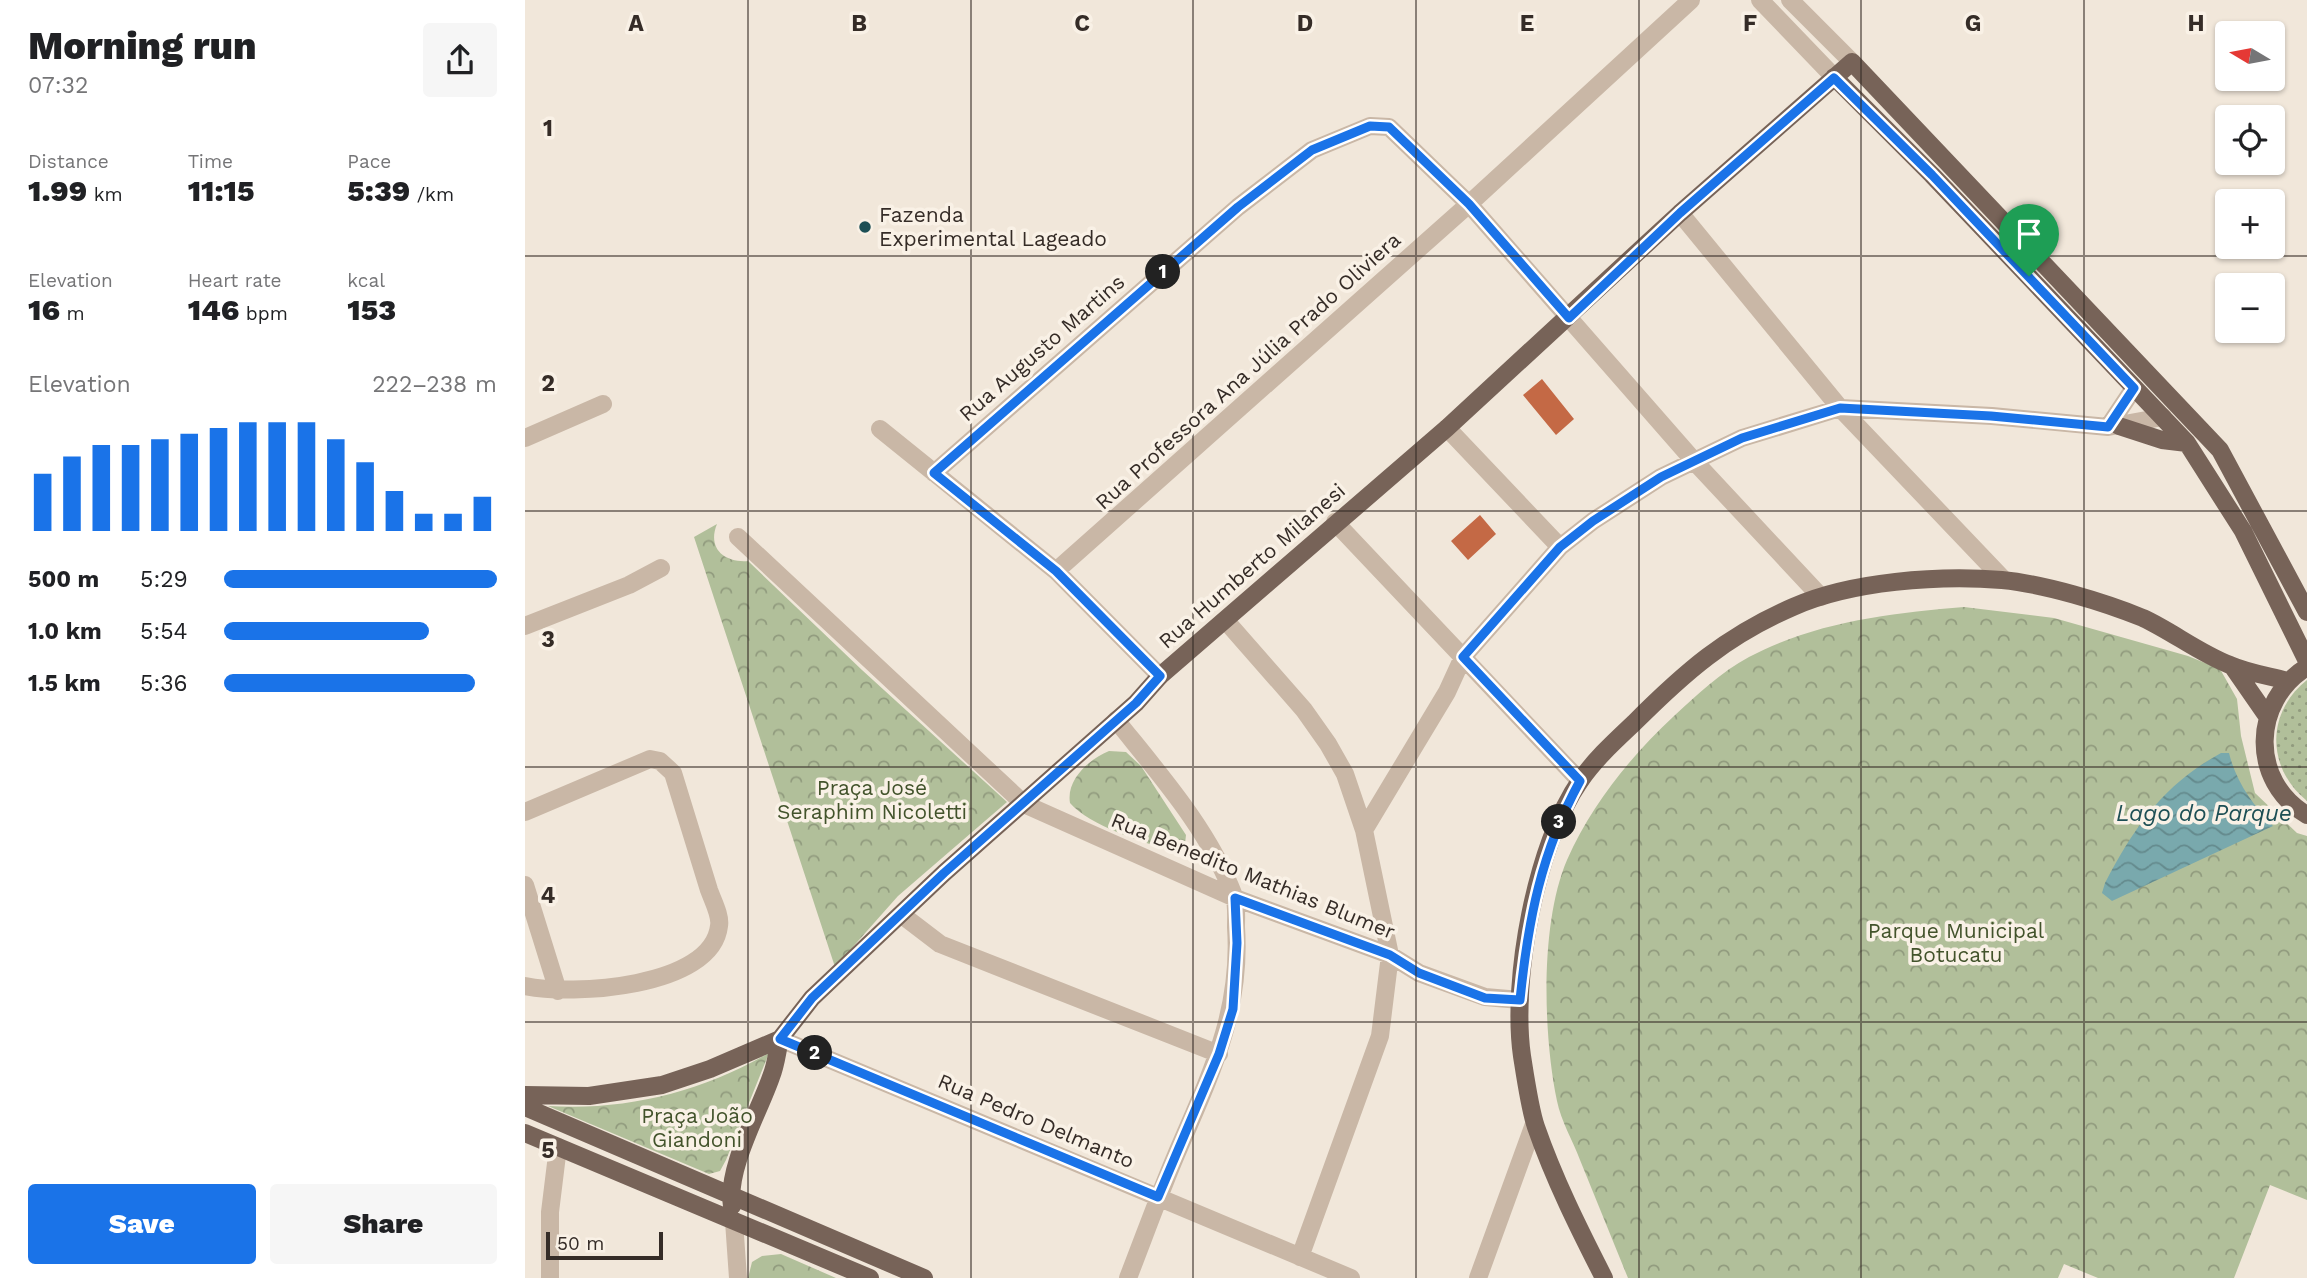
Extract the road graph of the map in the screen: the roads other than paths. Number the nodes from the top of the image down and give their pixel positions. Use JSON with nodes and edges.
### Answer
{"nodes":[{"id":1,"x":1691,"y":0,"type":"edge"},
{"id":2,"x":1760,"y":0,"type":"edge"},
{"id":3,"x":1790,"y":0,"type":"edge"},
{"id":4,"x":1852,"y":62,"type":"junction"},
{"id":5,"x":1834,"y":78,"type":"junction"},
{"id":6,"x":1469,"y":204,"type":"junction"},
{"id":7,"x":1680,"y":213,"type":"junction"},
{"id":8,"x":1569,"y":318,"type":"junction"},
{"id":9,"x":2151,"y":373,"type":"junction"},
{"id":10,"x":2134,"y":388,"type":"junction"},
{"id":11,"x":2177,"y":402,"type":"junction"},
{"id":12,"x":603,"y":404,"type":"dead end"},
{"id":13,"x":1840,"y":408,"type":"junction"},
{"id":14,"x":2163,"y":417,"type":"junction"},
{"id":15,"x":2113,"y":427,"type":"junction"},
{"id":16,"x":1447,"y":428,"type":"junction"},
{"id":17,"x":880,"y":429,"type":"dead end"},
{"id":18,"x":525,"y":439,"type":"edge"},
{"id":19,"x":2187,"y":443,"type":"junction"},
{"id":20,"x":1694,"y":461,"type":"junction"},
{"id":21,"x":934,"y":473,"type":"junction"},
{"id":22,"x":1335,"y":522,"type":"junction"},
{"id":23,"x":738,"y":537,"type":"dead end"},
{"id":24,"x":1560,"y":547,"type":"junction"},
{"id":25,"x":661,"y":568,"type":"dead end"},
{"id":26,"x":1056,"y":571,"type":"junction"},
{"id":27,"x":2004,"y":580,"type":"junction"},
{"id":28,"x":1821,"y":597,"type":"junction"},
{"id":29,"x":2306,"y":610,"type":"edge"},
{"id":30,"x":1226,"y":621,"type":"junction"},
{"id":31,"x":525,"y":626,"type":"edge"},
{"id":32,"x":1463,"y":657,"type":"junction"},
{"id":33,"x":2307,"y":661,"type":"edge"},
{"id":34,"x":2233,"y":667,"type":"junction"},
{"id":35,"x":2307,"y":667,"type":"edge"},
{"id":36,"x":1160,"y":676,"type":"junction"},
{"id":37,"x":2288,"y":681,"type":"junction"},
{"id":38,"x":2267,"y":716,"type":"junction"},
{"id":39,"x":1117,"y":720,"type":"junction"},
{"id":40,"x":1580,"y":781,"type":"junction"},
{"id":41,"x":1024,"y":804,"type":"junction"},
{"id":42,"x":525,"y":813,"type":"edge"},
{"id":43,"x":2307,"y":815,"type":"edge"},
{"id":44,"x":1364,"y":830,"type":"junction"},
{"id":45,"x":525,"y":885,"type":"edge"},
{"id":46,"x":1235,"y":898,"type":"junction"},
{"id":47,"x":902,"y":915,"type":"junction"},
{"id":48,"x":1390,"y":955,"type":"junction"},
{"id":49,"x":525,"y":986,"type":"edge"},
{"id":50,"x":558,"y":991,"type":"junction"},
{"id":51,"x":1520,"y":1000,"type":"junction"},
{"id":52,"x":780,"y":1039,"type":"junction"},
{"id":53,"x":1219,"y":1054,"type":"junction"},
{"id":54,"x":525,"y":1096,"type":"edge"},
{"id":55,"x":525,"y":1107,"type":"edge"},
{"id":56,"x":1534,"y":1124,"type":"junction"},
{"id":57,"x":525,"y":1133,"type":"edge"},
{"id":58,"x":558,"y":1147,"type":"junction"},
{"id":59,"x":730,"y":1196,"type":"junction"},
{"id":60,"x":1158,"y":1197,"type":"junction"},
{"id":61,"x":734,"y":1221,"type":"junction"},
{"id":62,"x":1300,"y":1257,"type":"junction"},
{"id":63,"x":550,"y":1278,"type":"edge"},
{"id":64,"x":738,"y":1278,"type":"edge"},
{"id":65,"x":870,"y":1278,"type":"edge"},
{"id":66,"x":923,"y":1278,"type":"edge"},
{"id":67,"x":1128,"y":1278,"type":"edge"},
{"id":68,"x":1351,"y":1278,"type":"edge"},
{"id":69,"x":1478,"y":1278,"type":"edge"},
{"id":70,"x":1604,"y":1278,"type":"edge"}],
"edges":[{"from":1,"to":6,"type":"street","name":"Rua Professora Ana Júlia Prado Oliviera"},
{"from":2,"to":5,"type":"street"},
{"from":3,"to":4,"type":"street"},
{"from":4,"to":5,"type":"main road","name":"Rua Humberto Milanesi"},
{"from":4,"to":9,"type":"main road"},
{"from":5,"to":7,"type":"main road","name":"Rua Humberto Milanesi"},
{"from":5,"to":10,"type":"main road"},
{"from":6,"to":8,"type":"street"},
{"from":6,"to":21,"type":"street","name":"Rua Augusto Martins"},
{"from":6,"to":26,"type":"street","name":"Rua Professora Ana Júlia Prado Oliviera"},
{"from":7,"to":8,"type":"main road","name":"Rua Humberto Milanesi"},
{"from":7,"to":13,"type":"street"},
{"from":8,"to":16,"type":"main road","name":"Rua Humberto Milanesi"},
{"from":8,"to":20,"type":"street"},
{"from":9,"to":10,"type":"main road"},
{"from":9,"to":11,"type":"main road"},
{"from":10,"to":14,"type":"main road"},
{"from":10,"to":15,"type":"street"},
{"from":11,"to":14,"type":"main road"},
{"from":11,"to":29,"type":"main road"},
{"from":12,"to":18,"type":"street"},
{"from":13,"to":15,"type":"street"},
{"from":13,"to":20,"type":"street"},
{"from":13,"to":27,"type":"street"},
{"from":14,"to":15,"type":"street"},
{"from":14,"to":19,"type":"main road"},
{"from":15,"to":19,"type":"main road"},
{"from":16,"to":22,"type":"main road","name":"Rua Humberto Milanesi"},
{"from":16,"to":24,"type":"street"},
{"from":17,"to":21,"type":"street"},
{"from":19,"to":33,"type":"main road"},
{"from":20,"to":24,"type":"street"},
{"from":20,"to":28,"type":"street"},
{"from":21,"to":26,"type":"street"},
{"from":22,"to":30,"type":"main road","name":"Rua Humberto Milanesi"},
{"from":22,"to":32,"type":"street"},
{"from":23,"to":41,"type":"street","name":"Rua Benedito Mathias Blumer"},
{"from":24,"to":32,"type":"street"},
{"from":25,"to":31,"type":"street"},
{"from":26,"to":36,"type":"street"},
{"from":27,"to":28,"type":"main road"},
{"from":27,"to":34,"type":"main road"},
{"from":28,"to":40,"type":"main road"},
{"from":30,"to":36,"type":"main road","name":"Rua Humberto Milanesi"},
{"from":30,"to":44,"type":"street"},
{"from":32,"to":40,"type":"street"},
{"from":32,"to":44,"type":"street"},
{"from":34,"to":37,"type":"main road"},
{"from":34,"to":38,"type":"main road"},
{"from":35,"to":37,"type":"main road"},
{"from":36,"to":39,"type":"main road","name":"Rua Humberto Milanesi"},
{"from":37,"to":38,"type":"main road"},
{"from":38,"to":43,"type":"main road"},
{"from":39,"to":41,"type":"main road","name":"Rua Humberto Milanesi"},
{"from":39,"to":46,"type":"street"},
{"from":40,"to":51,"type":"main road"},
{"from":41,"to":46,"type":"street","name":"Rua Benedito Mathias Blumer"},
{"from":41,"to":47,"type":"main road","name":"Rua Humberto Milanesi"},
{"from":42,"to":50,"type":"street"},
{"from":44,"to":48,"type":"street"},
{"from":45,"to":50,"type":"street"},
{"from":46,"to":48,"type":"street","name":"Rua Benedito Mathias Blumer"},
{"from":46,"to":53,"type":"street"},
{"from":47,"to":52,"type":"main road","name":"Rua Humberto Milanesi"},
{"from":47,"to":53,"type":"street"},
{"from":48,"to":51,"type":"street","name":"Rua Benedito Mathias Blumer"},
{"from":48,"to":62,"type":"street"},
{"from":49,"to":50,"type":"street"},
{"from":51,"to":56,"type":"main road"},
{"from":52,"to":54,"type":"main road","name":"Rua Humberto Milanesi"},
{"from":52,"to":59,"type":"main road"},
{"from":52,"to":60,"type":"street","name":"Rua Pedro Delmanto"},
{"from":53,"to":60,"type":"street"},
{"from":55,"to":59,"type":"main road"},
{"from":56,"to":69,"type":"street"},
{"from":56,"to":70,"type":"main road"},
{"from":57,"to":58,"type":"main road"},
{"from":58,"to":61,"type":"main road"},
{"from":58,"to":63,"type":"street"},
{"from":59,"to":61,"type":"main road"},
{"from":59,"to":66,"type":"main road"},
{"from":60,"to":62,"type":"street","name":"Rua Pedro Delmanto"},
{"from":60,"to":67,"type":"street"},
{"from":61,"to":64,"type":"street"},
{"from":61,"to":65,"type":"main road"},
{"from":62,"to":68,"type":"street","name":"Rua Pedro Delmanto"}]}
